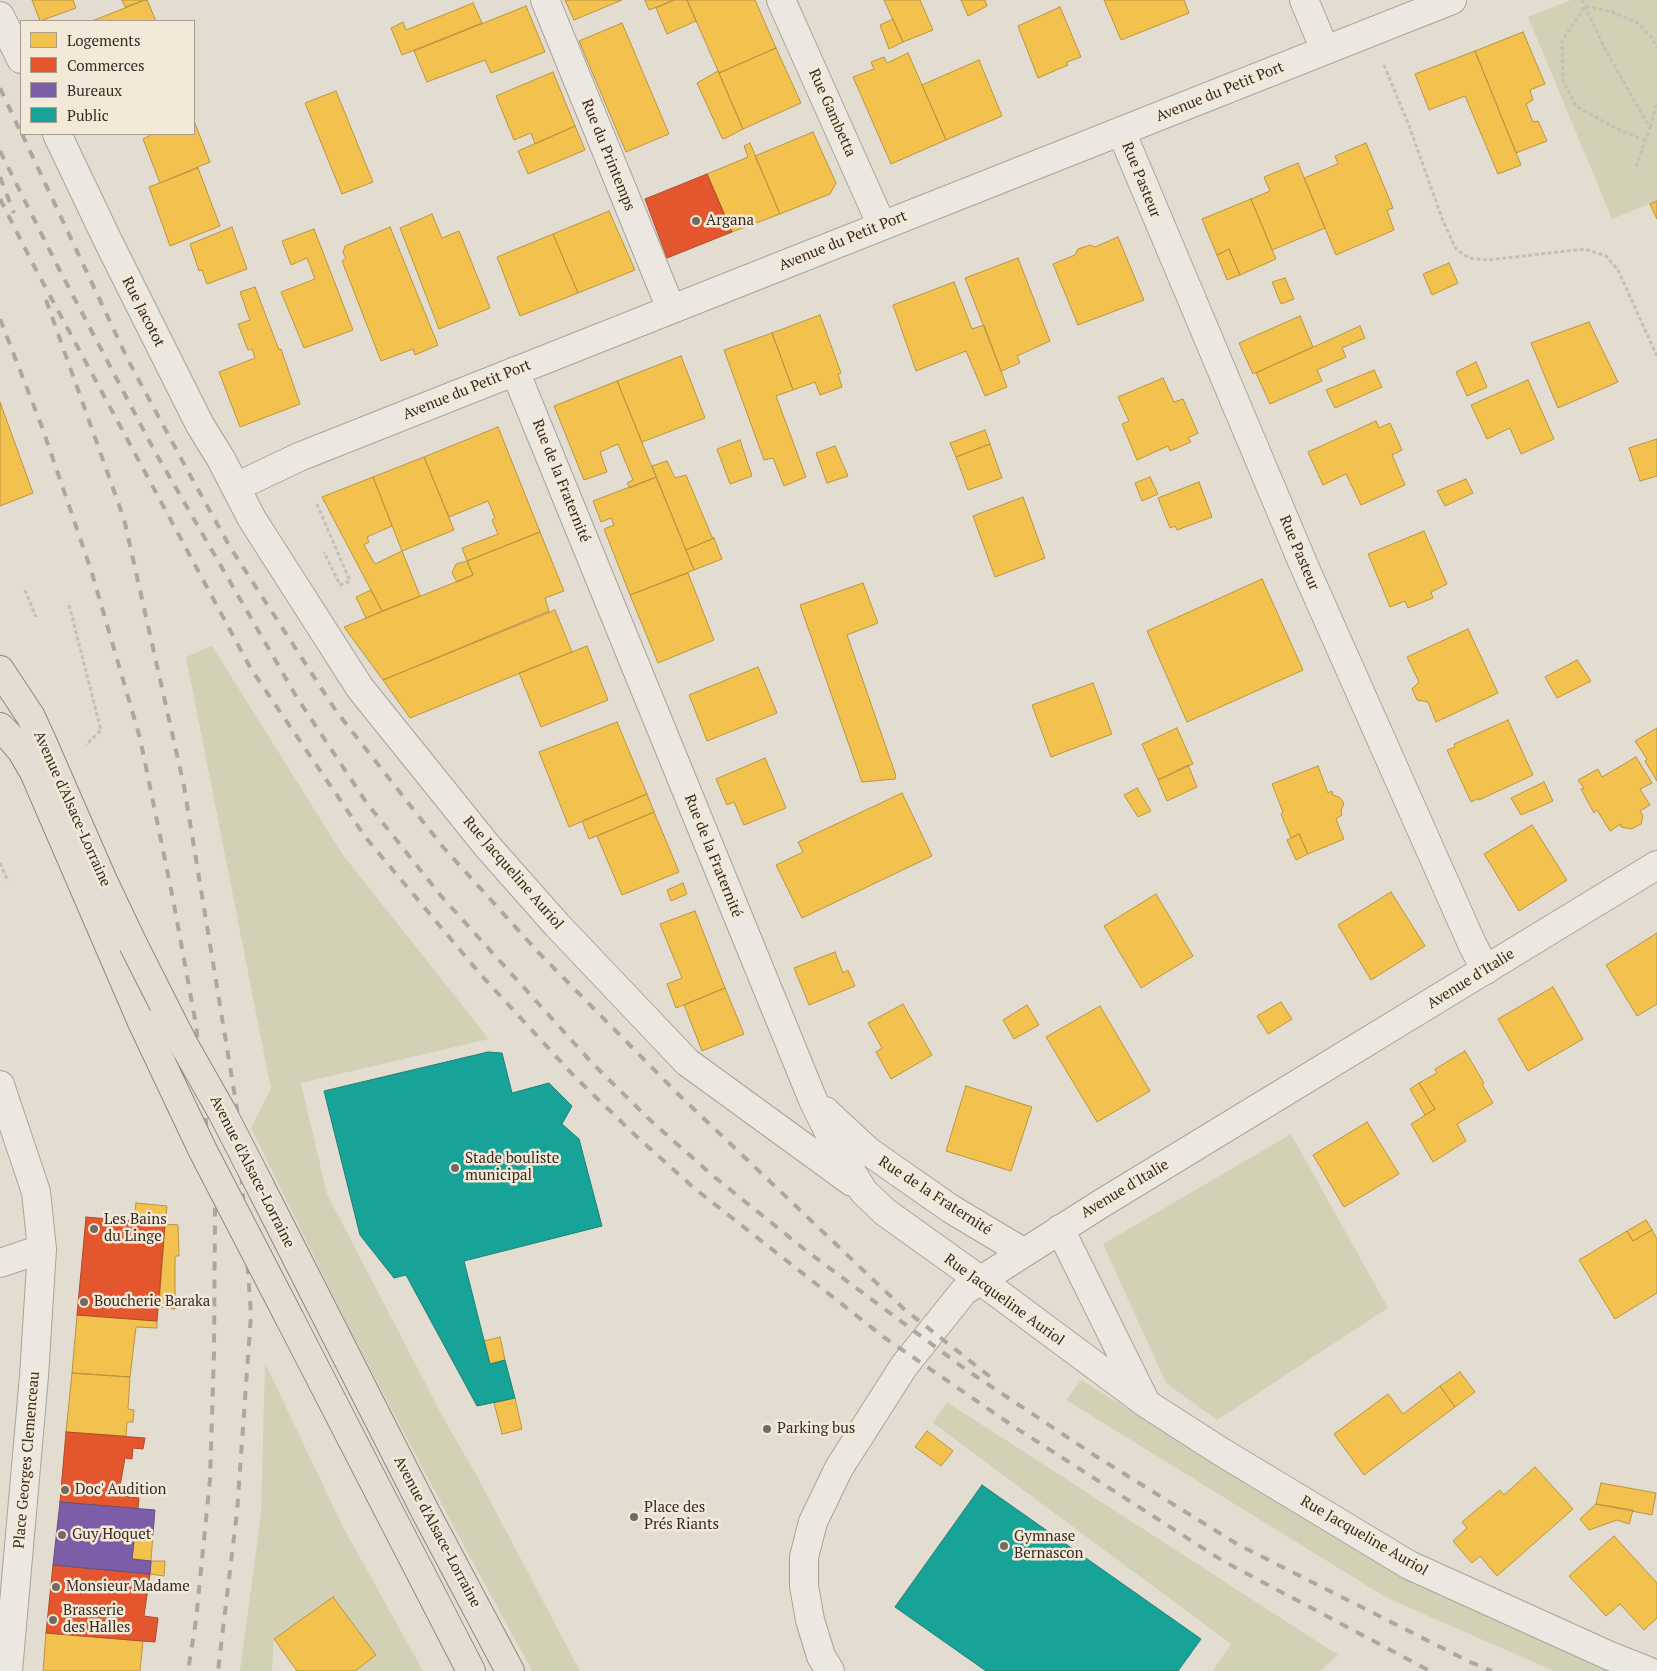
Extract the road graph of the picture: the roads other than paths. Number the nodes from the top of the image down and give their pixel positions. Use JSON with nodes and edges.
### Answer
{"nodes":[{"id":1,"x":545,"y":0,"type":"edge"},
{"id":2,"x":781,"y":0,"type":"edge"},
{"id":3,"x":1304,"y":0,"type":"edge"},
{"id":4,"x":1452,"y":0,"type":"edge"},
{"id":5,"x":0,"y":16,"type":"edge"},
{"id":6,"x":1325,"y":50,"type":"junction"},
{"id":7,"x":20,"y":57,"type":"edge"},
{"id":8,"x":1121,"y":131,"type":"junction"},
{"id":9,"x":57,"y":135,"type":"edge"},
{"id":10,"x":882,"y":226,"type":"junction"},
{"id":11,"x":671,"y":309,"type":"junction"},
{"id":12,"x":515,"y":371,"type":"junction"},
{"id":13,"x":236,"y":487,"type":"junction"},
{"id":14,"x":0,"y":670,"type":"edge"},
{"id":15,"x":0,"y":728,"type":"edge"},
{"id":16,"x":1657,"y":865,"type":"edge"},
{"id":17,"x":1486,"y":970,"type":"junction"},
{"id":18,"x":0,"y":1087,"type":"edge"},
{"id":19,"x":813,"y":1100,"type":"junction"},
{"id":20,"x":864,"y":1192,"type":"junction"},
{"id":21,"x":1060,"y":1229,"type":"junction"},
{"id":22,"x":42,"y":1242,"type":"junction"},
{"id":23,"x":1023,"y":1252,"type":"junction"},
{"id":24,"x":0,"y":1263,"type":"edge"},
{"id":25,"x":980,"y":1280,"type":"junction"},
{"id":26,"x":1147,"y":1404,"type":"junction"},
{"id":27,"x":8,"y":1671,"type":"edge"},
{"id":28,"x":471,"y":1671,"type":"edge"},
{"id":29,"x":510,"y":1671,"type":"edge"},
{"id":30,"x":830,"y":1671,"type":"edge"},
{"id":31,"x":1648,"y":1671,"type":"edge"}],
"edges":[{"from":1,"to":11,"type":"street","name":"Rue du Printemps"},
{"from":2,"to":10,"type":"street","name":"Rue Gambetta"},
{"from":3,"to":6,"type":"street"},
{"from":4,"to":6,"type":"street","name":"Avenue du Petit Port"},
{"from":5,"to":7,"type":"street"},
{"from":6,"to":8,"type":"street","name":"Avenue du Petit Port"},
{"from":8,"to":10,"type":"street","name":"Avenue du Petit Port"},
{"from":8,"to":17,"type":"street","name":"Rue Pasteur"},
{"from":9,"to":13,"type":"street","name":"Rue Jacotot"},
{"from":10,"to":11,"type":"street","name":"Avenue du Petit Port"},
{"from":11,"to":12,"type":"street","name":"Avenue du Petit Port"},
{"from":12,"to":13,"type":"street","name":"Avenue du Petit Port"},
{"from":12,"to":19,"type":"street","name":"Rue de la Fraternité"},
{"from":13,"to":20,"type":"street","name":"Rue Jacqueline Auriol"},
{"from":14,"to":29,"type":"main road","name":"Avenue d'Alsace-Lorraine","bridge":true},
{"from":15,"to":28,"type":"main road","name":"Avenue d'Alsace-Lorraine","bridge":true},
{"from":16,"to":17,"type":"street","name":"Avenue d'Italie"},
{"from":17,"to":21,"type":"street","name":"Avenue d'Italie"},
{"from":18,"to":22,"type":"street","name":"Place Georges Clemenceau"},
{"from":19,"to":20,"type":"street","name":"Rue Jacqueline Auriol"},
{"from":19,"to":23,"type":"street","name":"Rue de la Fraternité"},
{"from":20,"to":25,"type":"street","name":"Rue Jacqueline Auriol"},
{"from":21,"to":23,"type":"street","name":"Avenue d'Italie"},
{"from":21,"to":26,"type":"street"},
{"from":22,"to":24,"type":"street"},
{"from":22,"to":27,"type":"street","name":"Place Georges Clemenceau"},
{"from":23,"to":25,"type":"street","name":"Avenue d'Italie"},
{"from":25,"to":26,"type":"street","name":"Rue Jacqueline Auriol"},
{"from":25,"to":30,"type":"street","name":"Avenue d'Italie"},
{"from":26,"to":31,"type":"street","name":"Rue Jacqueline Auriol"}]}
